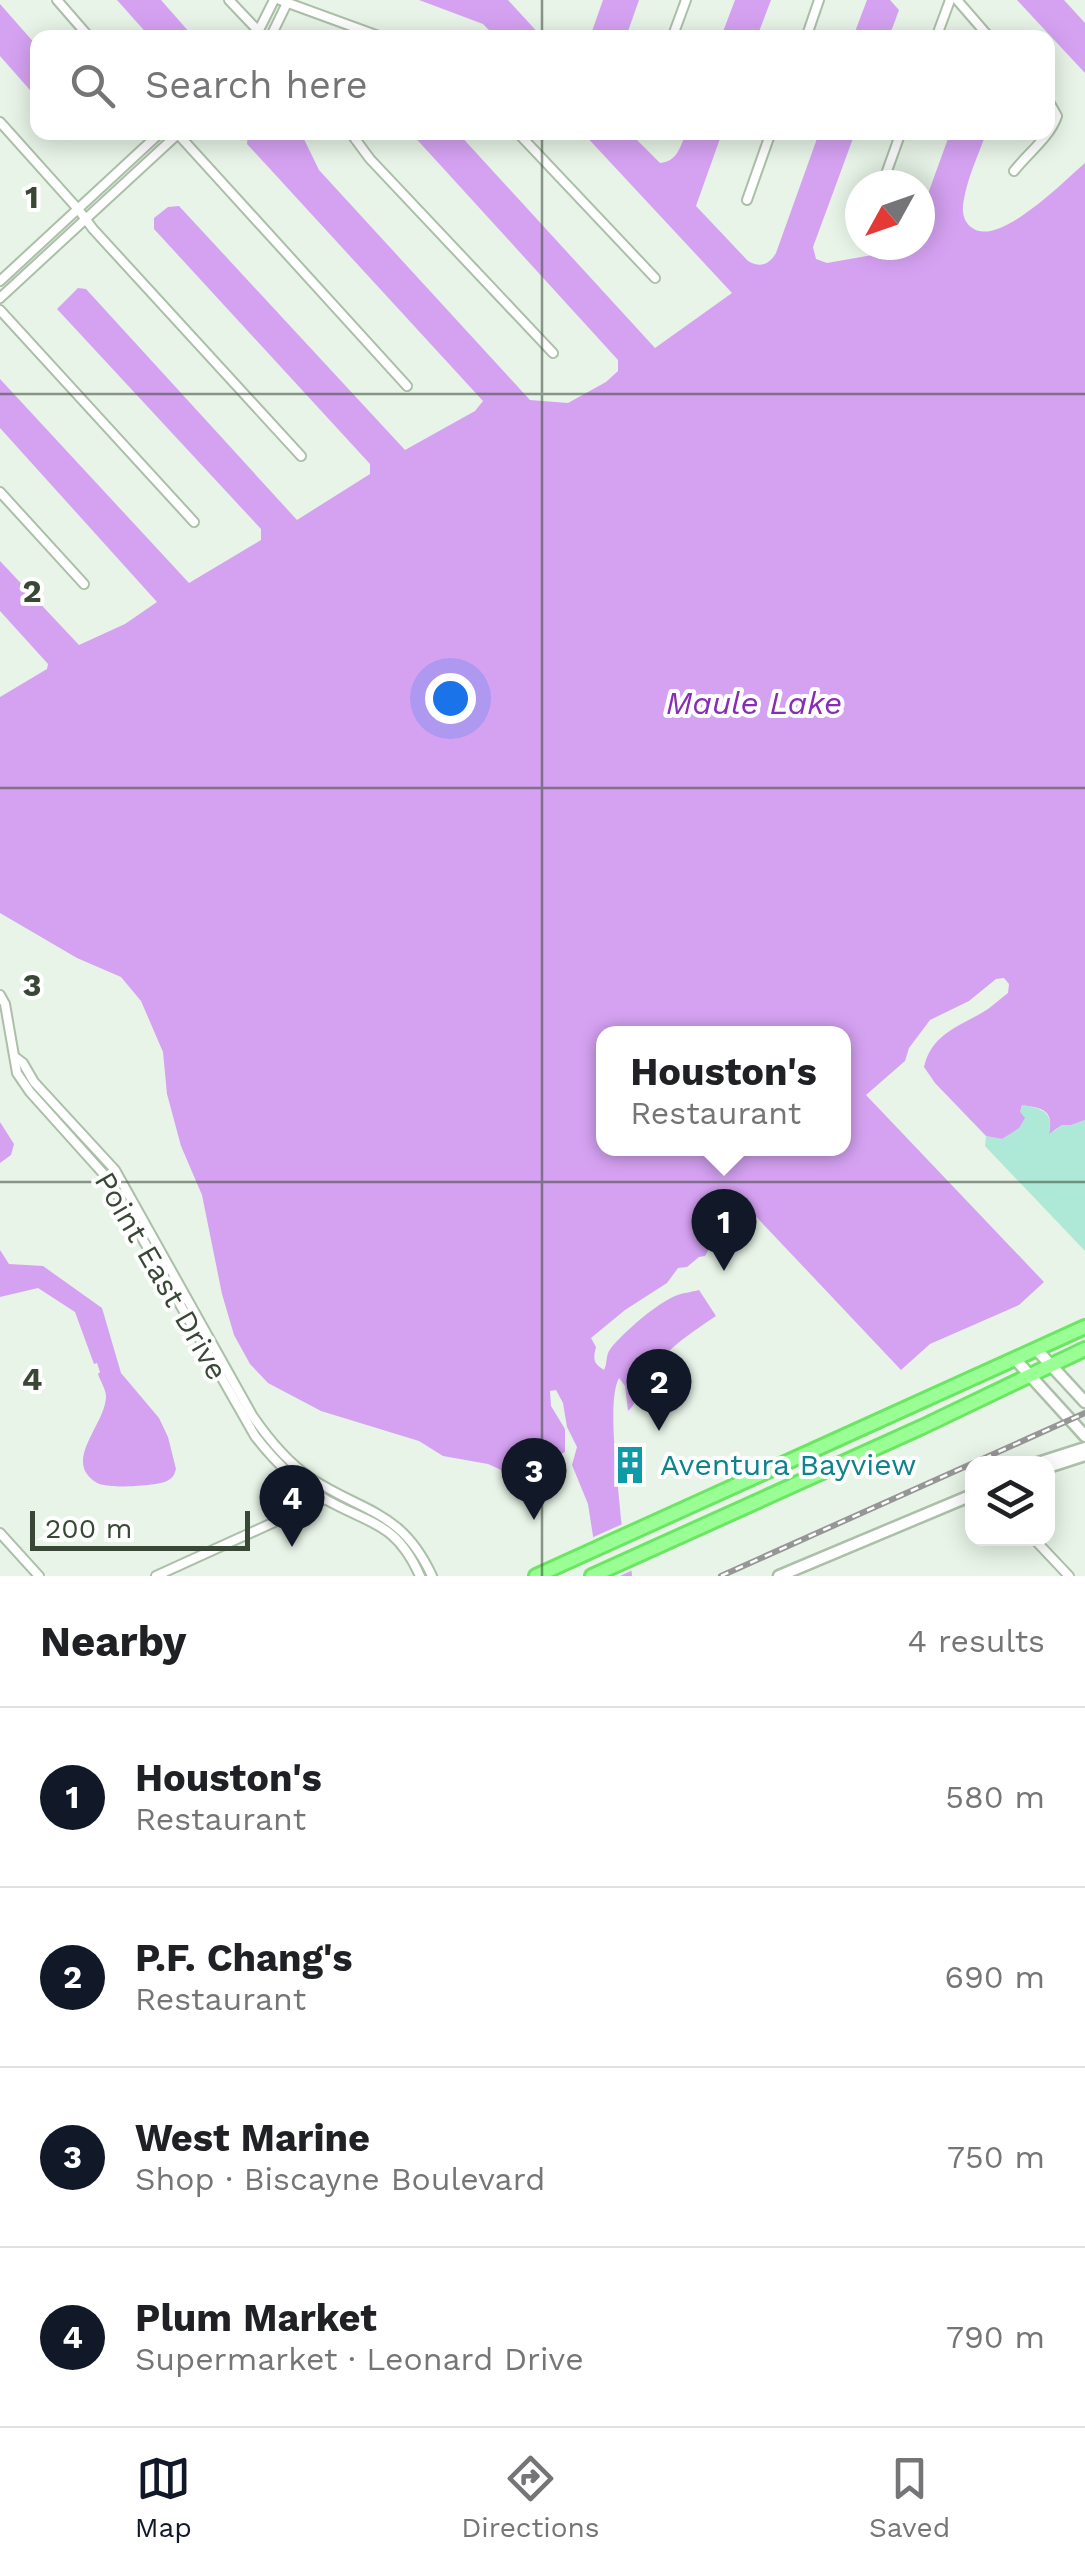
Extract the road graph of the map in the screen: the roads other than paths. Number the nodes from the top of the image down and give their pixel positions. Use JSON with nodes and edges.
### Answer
{"nodes":[{"id":1,"x":57,"y":0,"type":"edge"},
{"id":2,"x":229,"y":0,"type":"edge"},
{"id":3,"x":686,"y":0,"type":"edge"},
{"id":4,"x":819,"y":0,"type":"edge"},
{"id":5,"x":953,"y":0,"type":"edge"},
{"id":6,"x":282,"y":1,"type":"edge"},
{"id":7,"x":83,"y":30,"type":"edge"},
{"id":8,"x":256,"y":30,"type":"edge"},
{"id":9,"x":265,"y":30,"type":"edge"},
{"id":10,"x":358,"y":30,"type":"edge"},
{"id":11,"x":675,"y":30,"type":"edge"},
{"id":12,"x":809,"y":30,"type":"edge"},
{"id":13,"x":940,"y":30,"type":"edge"},
{"id":14,"x":982,"y":30,"type":"edge"},
{"id":15,"x":0,"y":122,"type":"edge"},
{"id":16,"x":152,"y":140,"type":"edge"},
{"id":17,"x":171,"y":140,"type":"edge"},
{"id":18,"x":184,"y":140,"type":"edge"},
{"id":19,"x":356,"y":140,"type":"edge"},
{"id":20,"x":526,"y":140,"type":"edge"},
{"id":21,"x":768,"y":140,"type":"edge"},
{"id":22,"x":898,"y":140,"type":"edge"},
{"id":23,"x":1042,"y":140,"type":"edge"},
{"id":24,"x":887,"y":170,"type":"edge"},
{"id":25,"x":1014,"y":171,"type":"dead end"},
{"id":26,"x":747,"y":200,"type":"dead end"},
{"id":27,"x":78,"y":209,"type":"junction"},
{"id":28,"x":86,"y":219,"type":"junction"},
{"id":29,"x":656,"y":278,"type":"dead end"},
{"id":30,"x":0,"y":281,"type":"edge"},
{"id":31,"x":0,"y":298,"type":"edge"},
{"id":32,"x":0,"y":310,"type":"edge"},
{"id":33,"x":553,"y":352,"type":"dead end"},
{"id":34,"x":407,"y":386,"type":"dead end"},
{"id":35,"x":302,"y":456,"type":"dead end"},
{"id":36,"x":0,"y":492,"type":"edge"},
{"id":37,"x":194,"y":522,"type":"dead end"},
{"id":38,"x":84,"y":584,"type":"dead end"},
{"id":39,"x":0,"y":995,"type":"edge"},
{"id":40,"x":15,"y":1057,"type":"junction"},
{"id":41,"x":1085,"y":1327,"type":"edge"},
{"id":42,"x":1085,"y":1349,"type":"edge"},
{"id":43,"x":1037,"y":1350,"type":"junction"},
{"id":44,"x":1016,"y":1360,"type":"junction"},
{"id":45,"x":1051,"y":1365,"type":"junction"},
{"id":46,"x":1030,"y":1376,"type":"junction"},
{"id":47,"x":1085,"y":1402,"type":"edge"},
{"id":48,"x":1085,"y":1436,"type":"edge"},
{"id":49,"x":1085,"y":1452,"type":"edge"},
{"id":50,"x":1055,"y":1459,"type":"edge"},
{"id":51,"x":1055,"y":1464,"type":"edge"},
{"id":52,"x":752,"y":1479,"type":"junction"},
{"id":53,"x":331,"y":1489,"type":"junction"},
{"id":54,"x":325,"y":1499,"type":"junction"},
{"id":55,"x":965,"y":1499,"type":"edge"},
{"id":56,"x":723,"y":1517,"type":"junction"},
{"id":57,"x":0,"y":1532,"type":"edge"},
{"id":58,"x":1042,"y":1546,"type":"edge"},
{"id":59,"x":595,"y":1575,"type":"edge"},
{"id":60,"x":39,"y":1576,"type":"edge"},
{"id":61,"x":156,"y":1576,"type":"edge"},
{"id":62,"x":420,"y":1576,"type":"edge"},
{"id":63,"x":432,"y":1576,"type":"edge"},
{"id":64,"x":536,"y":1576,"type":"edge"},
{"id":65,"x":779,"y":1576,"type":"edge"},
{"id":66,"x":1070,"y":1576,"type":"edge"}],
"edges":[{"from":1,"to":7,"type":"street"},
{"from":2,"to":8,"type":"street"},
{"from":3,"to":11,"type":"street"},
{"from":4,"to":12,"type":"street"},
{"from":5,"to":13,"type":"street"},
{"from":5,"to":14,"type":"street"},
{"from":6,"to":9,"type":"street"},
{"from":6,"to":10,"type":"street"},
{"from":15,"to":27,"type":"street"},
{"from":16,"to":27,"type":"street"},
{"from":17,"to":28,"type":"street"},
{"from":18,"to":34,"type":"street"},
{"from":19,"to":33,"type":"street"},
{"from":20,"to":29,"type":"street"},
{"from":21,"to":26,"type":"street"},
{"from":22,"to":24,"type":"street"},
{"from":23,"to":25,"type":"street"},
{"from":27,"to":28,"type":"street"},
{"from":27,"to":30,"type":"street"},
{"from":28,"to":31,"type":"street"},
{"from":28,"to":35,"type":"street"},
{"from":32,"to":37,"type":"street"},
{"from":36,"to":38,"type":"street"},
{"from":39,"to":40,"type":"street"},
{"from":40,"to":53,"type":"street","name":"Point East Drive"},
{"from":40,"to":54,"type":"street","name":"Point East Drive"},
{"from":41,"to":43,"type":"main road"},
{"from":42,"to":45,"type":"main road"},
{"from":43,"to":44,"type":"main road"},
{"from":43,"to":45,"type":"street"},
{"from":44,"to":46,"type":"street"},
{"from":44,"to":52,"type":"main road"},
{"from":45,"to":46,"type":"main road"},
{"from":45,"to":47,"type":"street"},
{"from":46,"to":48,"type":"street"},
{"from":46,"to":56,"type":"main road"},
{"from":49,"to":50,"type":"street"},
{"from":49,"to":51,"type":"street"},
{"from":52,"to":56,"type":"main road"},
{"from":52,"to":64,"type":"main road"},
{"from":53,"to":54,"type":"street"},
{"from":53,"to":63,"type":"street","name":"Point East Drive"},
{"from":54,"to":61,"type":"street"},
{"from":54,"to":62,"type":"street","name":"Point East Drive"},
{"from":55,"to":65,"type":"street"},
{"from":56,"to":59,"type":"main road"},
{"from":57,"to":60,"type":"street"},
{"from":58,"to":66,"type":"street"}]}
